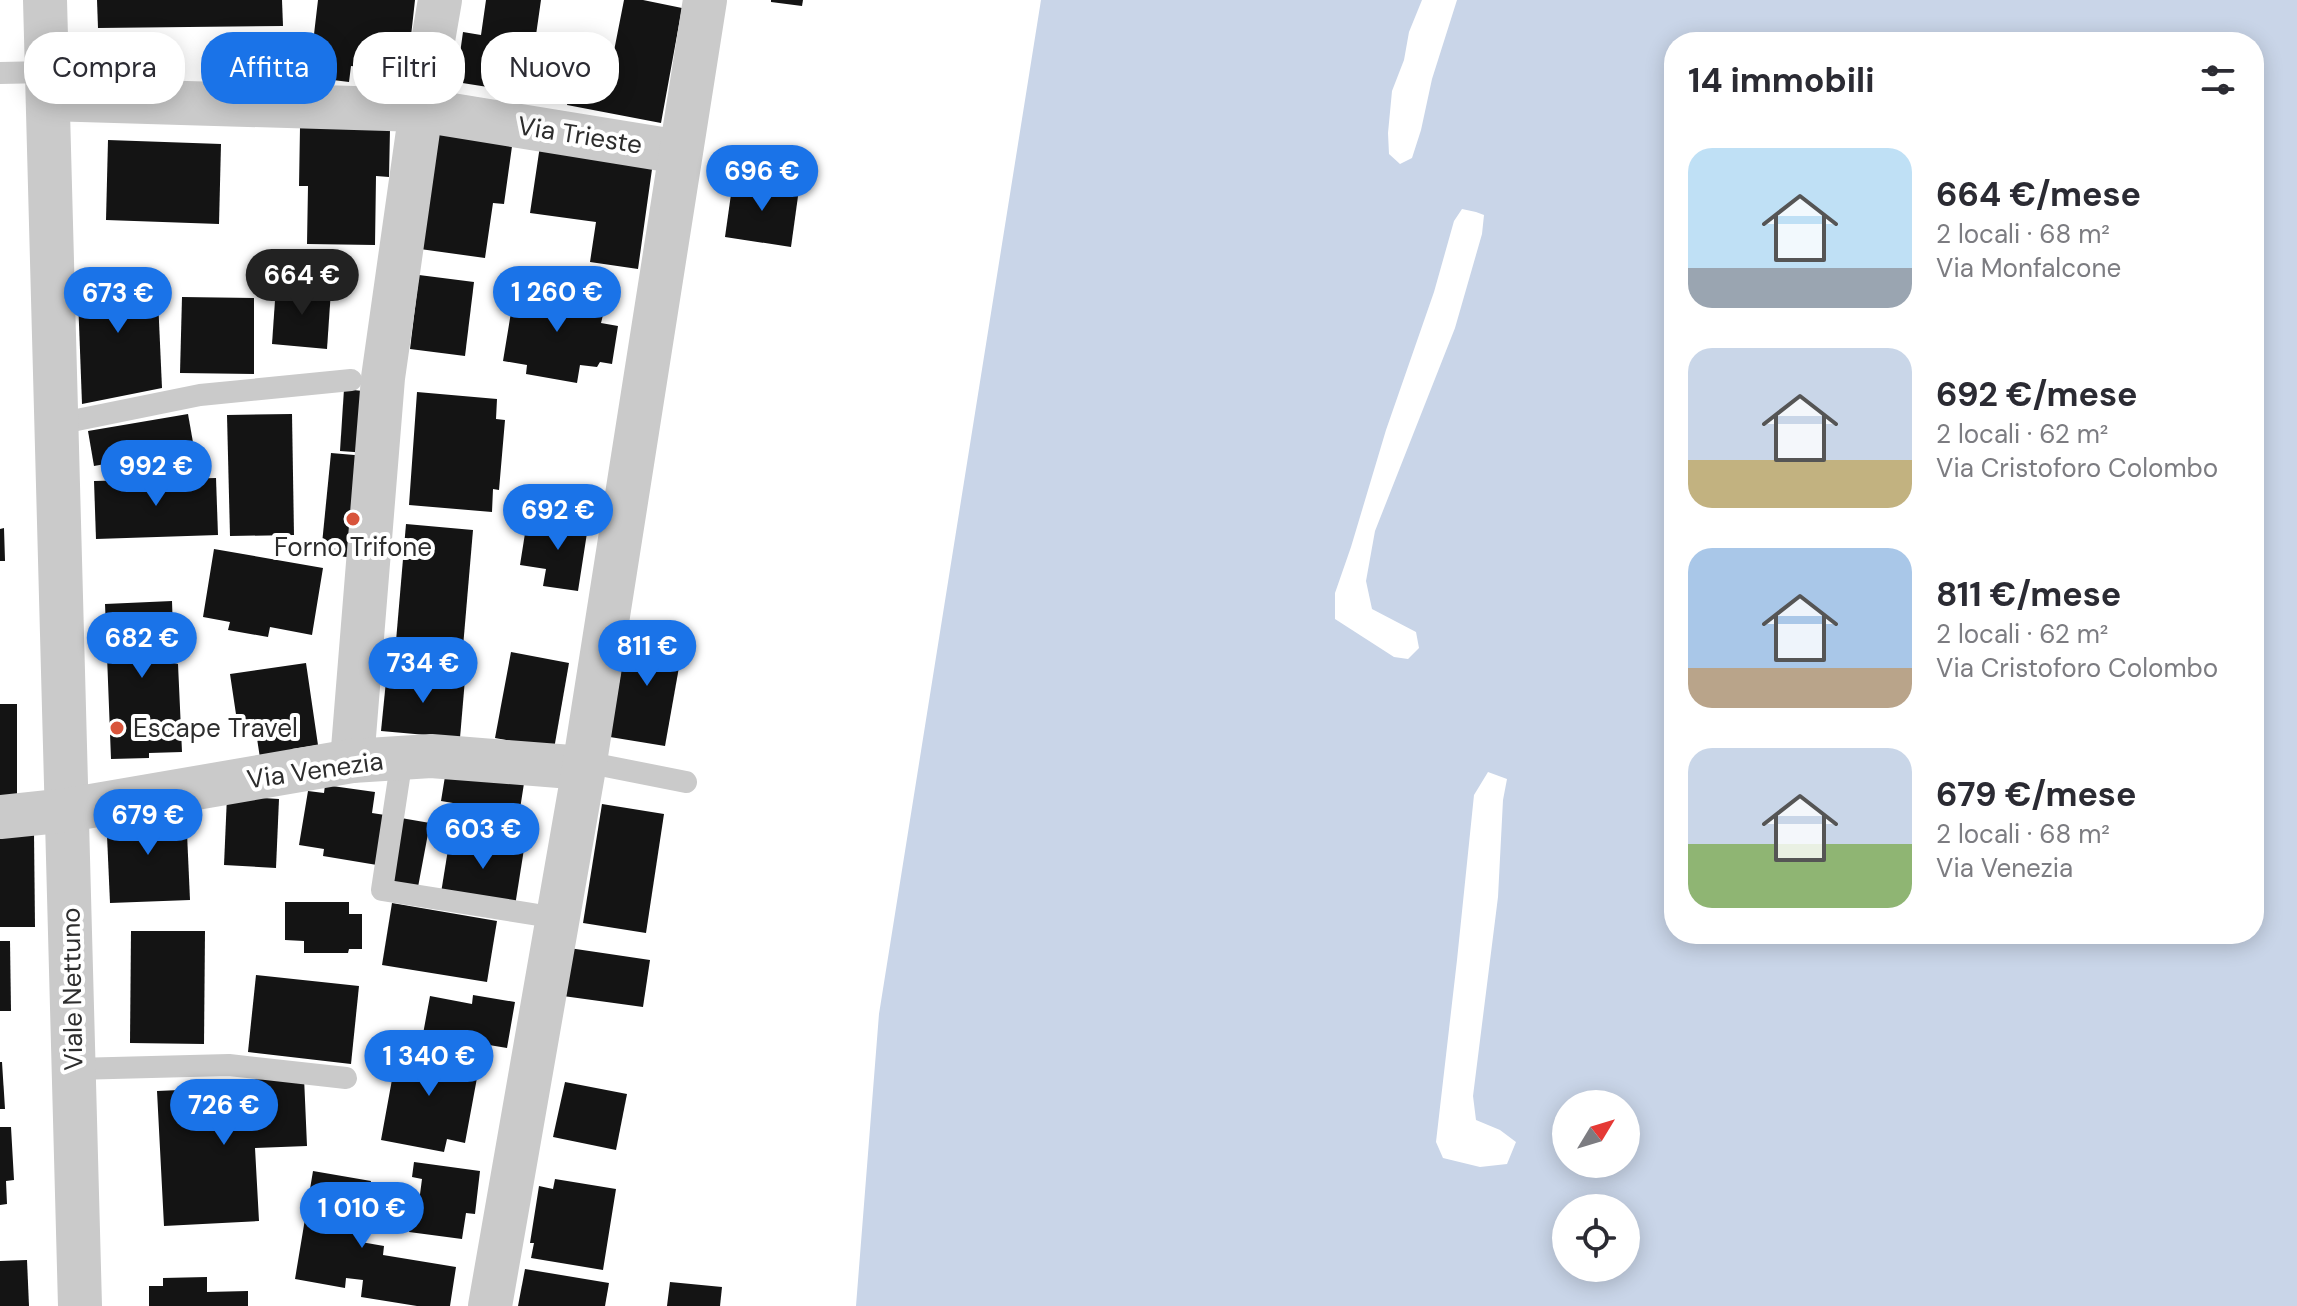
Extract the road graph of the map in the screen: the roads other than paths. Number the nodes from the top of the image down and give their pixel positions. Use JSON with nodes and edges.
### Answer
{"nodes":[{"id":1,"x":45,"y":0,"type":"edge"},
{"id":2,"x":440,"y":0,"type":"edge"},
{"id":3,"x":705,"y":0,"type":"edge"},
{"id":4,"x":46,"y":32,"type":"edge"},
{"id":5,"x":0,"y":73,"type":"edge"},
{"id":6,"x":24,"y":79,"type":"edge"},
{"id":7,"x":185,"y":94,"type":"edge"},
{"id":8,"x":49,"y":104,"type":"edge"},
{"id":9,"x":421,"y":110,"type":"junction"},
{"id":10,"x":680,"y":152,"type":"junction"},
{"id":11,"x":351,"y":380,"type":"dead end"},
{"id":12,"x":57,"y":424,"type":"junction"},
{"id":13,"x":402,"y":758,"type":"junction"},
{"id":14,"x":352,"y":761,"type":"junction"},
{"id":15,"x":584,"y":765,"type":"junction"},
{"id":16,"x":686,"y":782,"type":"dead end"},
{"id":17,"x":68,"y":810,"type":"junction"},
{"id":18,"x":0,"y":817,"type":"edge"},
{"id":19,"x":557,"y":918,"type":"junction"},
{"id":20,"x":74,"y":1069,"type":"junction"},
{"id":21,"x":346,"y":1078,"type":"dead end"},
{"id":22,"x":80,"y":1306,"type":"edge"},
{"id":23,"x":490,"y":1306,"type":"edge"}],
"edges":[{"from":1,"to":4,"type":"street","name":"Viale Nettuno"},
{"from":2,"to":9,"type":"street"},
{"from":3,"to":10,"type":"street"},
{"from":5,"to":6,"type":"lane"},
{"from":7,"to":9,"type":"street","name":"Via Trieste"},
{"from":8,"to":12,"type":"street","name":"Viale Nettuno"},
{"from":9,"to":10,"type":"street","name":"Via Trieste"},
{"from":9,"to":14,"type":"street"},
{"from":10,"to":15,"type":"street"},
{"from":11,"to":12,"type":"lane"},
{"from":12,"to":17,"type":"street","name":"Viale Nettuno"},
{"from":13,"to":14,"type":"street","name":"Via Venezia"},
{"from":13,"to":15,"type":"street","name":"Via Venezia"},
{"from":13,"to":19,"type":"lane"},
{"from":14,"to":17,"type":"street","name":"Via Venezia"},
{"from":15,"to":16,"type":"lane"},
{"from":15,"to":19,"type":"street"},
{"from":17,"to":18,"type":"street","name":"Via Venezia"},
{"from":17,"to":20,"type":"street","name":"Viale Nettuno"},
{"from":19,"to":23,"type":"street"},
{"from":20,"to":21,"type":"lane"},
{"from":20,"to":22,"type":"street","name":"Viale Nettuno"}]}
